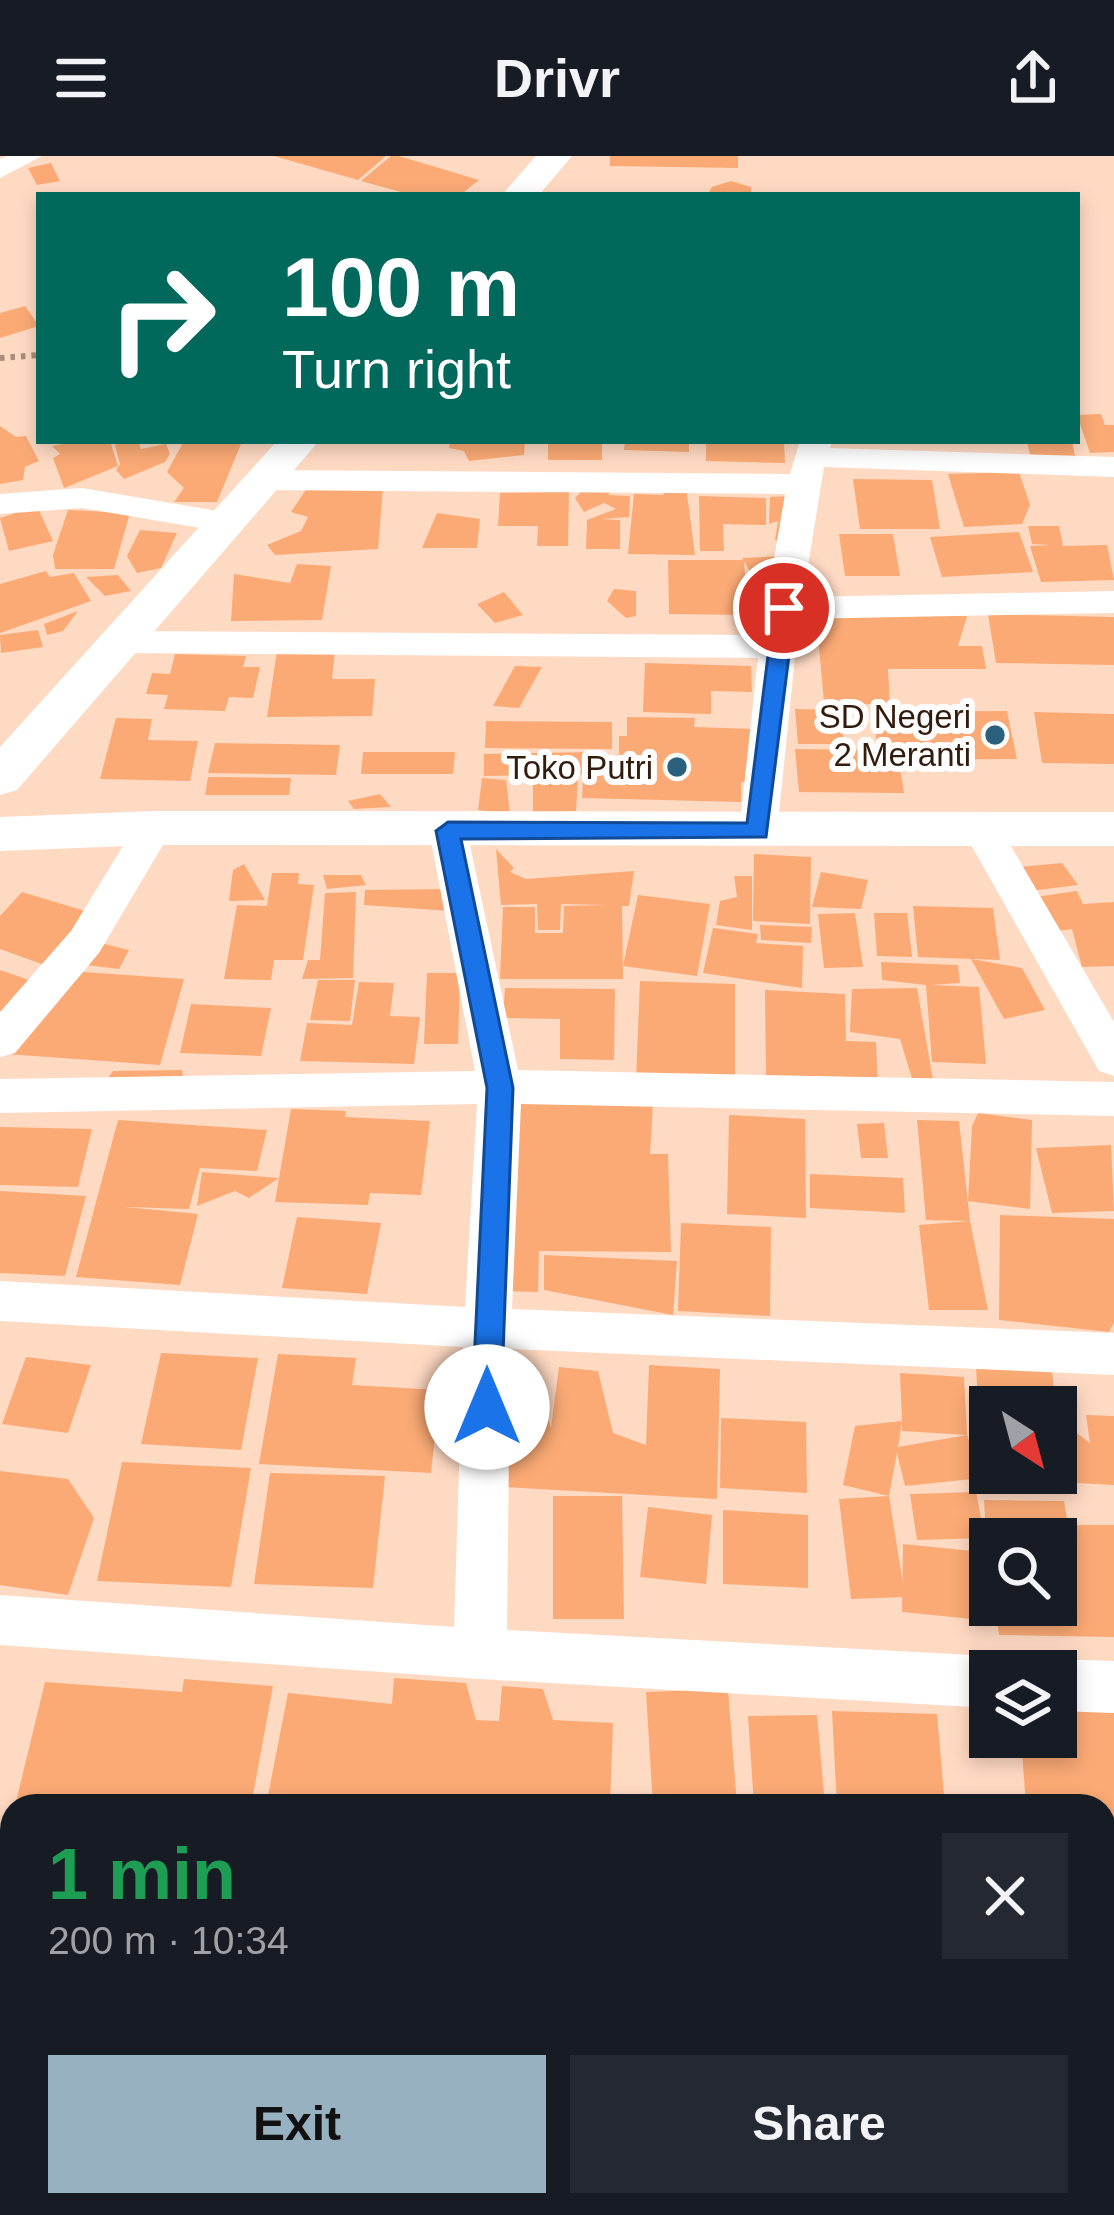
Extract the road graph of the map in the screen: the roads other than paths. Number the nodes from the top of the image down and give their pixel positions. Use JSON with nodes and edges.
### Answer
{"nodes":[{"id":1,"x":28,"y":156,"type":"edge"},
{"id":2,"x":555,"y":156,"type":"edge"},
{"id":3,"x":0,"y":170,"type":"edge"},
{"id":4,"x":523,"y":192,"type":"edge"},
{"id":5,"x":296,"y":444,"type":"edge"},
{"id":6,"x":811,"y":460,"type":"edge"},
{"id":7,"x":1114,"y":467,"type":"edge"},
{"id":8,"x":265,"y":480,"type":"junction"},
{"id":9,"x":0,"y":504,"type":"edge"},
{"id":10,"x":224,"y":522,"type":"junction"},
{"id":11,"x":1114,"y":602,"type":"edge"},
{"id":12,"x":784,"y":608,"type":"junction"},
{"id":13,"x":117,"y":642,"type":"junction"},
{"id":14,"x":777,"y":646,"type":"junction"},
{"id":15,"x":0,"y":778,"type":"edge"},
{"id":16,"x":154,"y":828,"type":"junction"},
{"id":17,"x":981,"y":829,"type":"junction"},
{"id":18,"x":1114,"y":829,"type":"edge"},
{"id":19,"x":448,"y":831,"type":"junction"},
{"id":20,"x":758,"y":832,"type":"junction"},
{"id":21,"x":0,"y":834,"type":"edge"},
{"id":22,"x":0,"y":1041,"type":"edge"},
{"id":23,"x":1114,"y":1059,"type":"edge"},
{"id":24,"x":500,"y":1088,"type":"junction"},
{"id":25,"x":0,"y":1096,"type":"edge"},
{"id":26,"x":1114,"y":1099,"type":"edge"},
{"id":27,"x":0,"y":1301,"type":"edge"},
{"id":28,"x":487,"y":1328,"type":"junction"},
{"id":29,"x":1114,"y":1354,"type":"edge"},
{"id":30,"x":0,"y":1620,"type":"edge"},
{"id":31,"x":481,"y":1654,"type":"junction"},
{"id":32,"x":969,"y":1681,"type":"edge"},
{"id":33,"x":1077,"y":1685,"type":"edge"},
{"id":34,"x":1114,"y":1687,"type":"edge"}],
"edges":[{"from":1,"to":3,"type":"street"},
{"from":2,"to":4,"type":"street"},
{"from":5,"to":8,"type":"street"},
{"from":6,"to":7,"type":"street"},
{"from":6,"to":8,"type":"street"},
{"from":6,"to":12,"type":"street"},
{"from":8,"to":10,"type":"street"},
{"from":9,"to":10,"type":"street"},
{"from":10,"to":13,"type":"street"},
{"from":11,"to":12,"type":"street"},
{"from":12,"to":14,"type":"street"},
{"from":13,"to":14,"type":"street"},
{"from":13,"to":15,"type":"street"},
{"from":14,"to":20,"type":"street"},
{"from":16,"to":19,"type":"street"},
{"from":16,"to":21,"type":"street"},
{"from":16,"to":22,"type":"street"},
{"from":17,"to":18,"type":"street"},
{"from":17,"to":20,"type":"street"},
{"from":17,"to":23,"type":"street"},
{"from":19,"to":20,"type":"street"},
{"from":19,"to":24,"type":"street"},
{"from":24,"to":25,"type":"street"},
{"from":24,"to":26,"type":"street"},
{"from":24,"to":28,"type":"street"},
{"from":27,"to":28,"type":"street"},
{"from":28,"to":29,"type":"street"},
{"from":28,"to":31,"type":"street"},
{"from":30,"to":31,"type":"street"},
{"from":31,"to":32,"type":"street"},
{"from":33,"to":34,"type":"street"}]}
